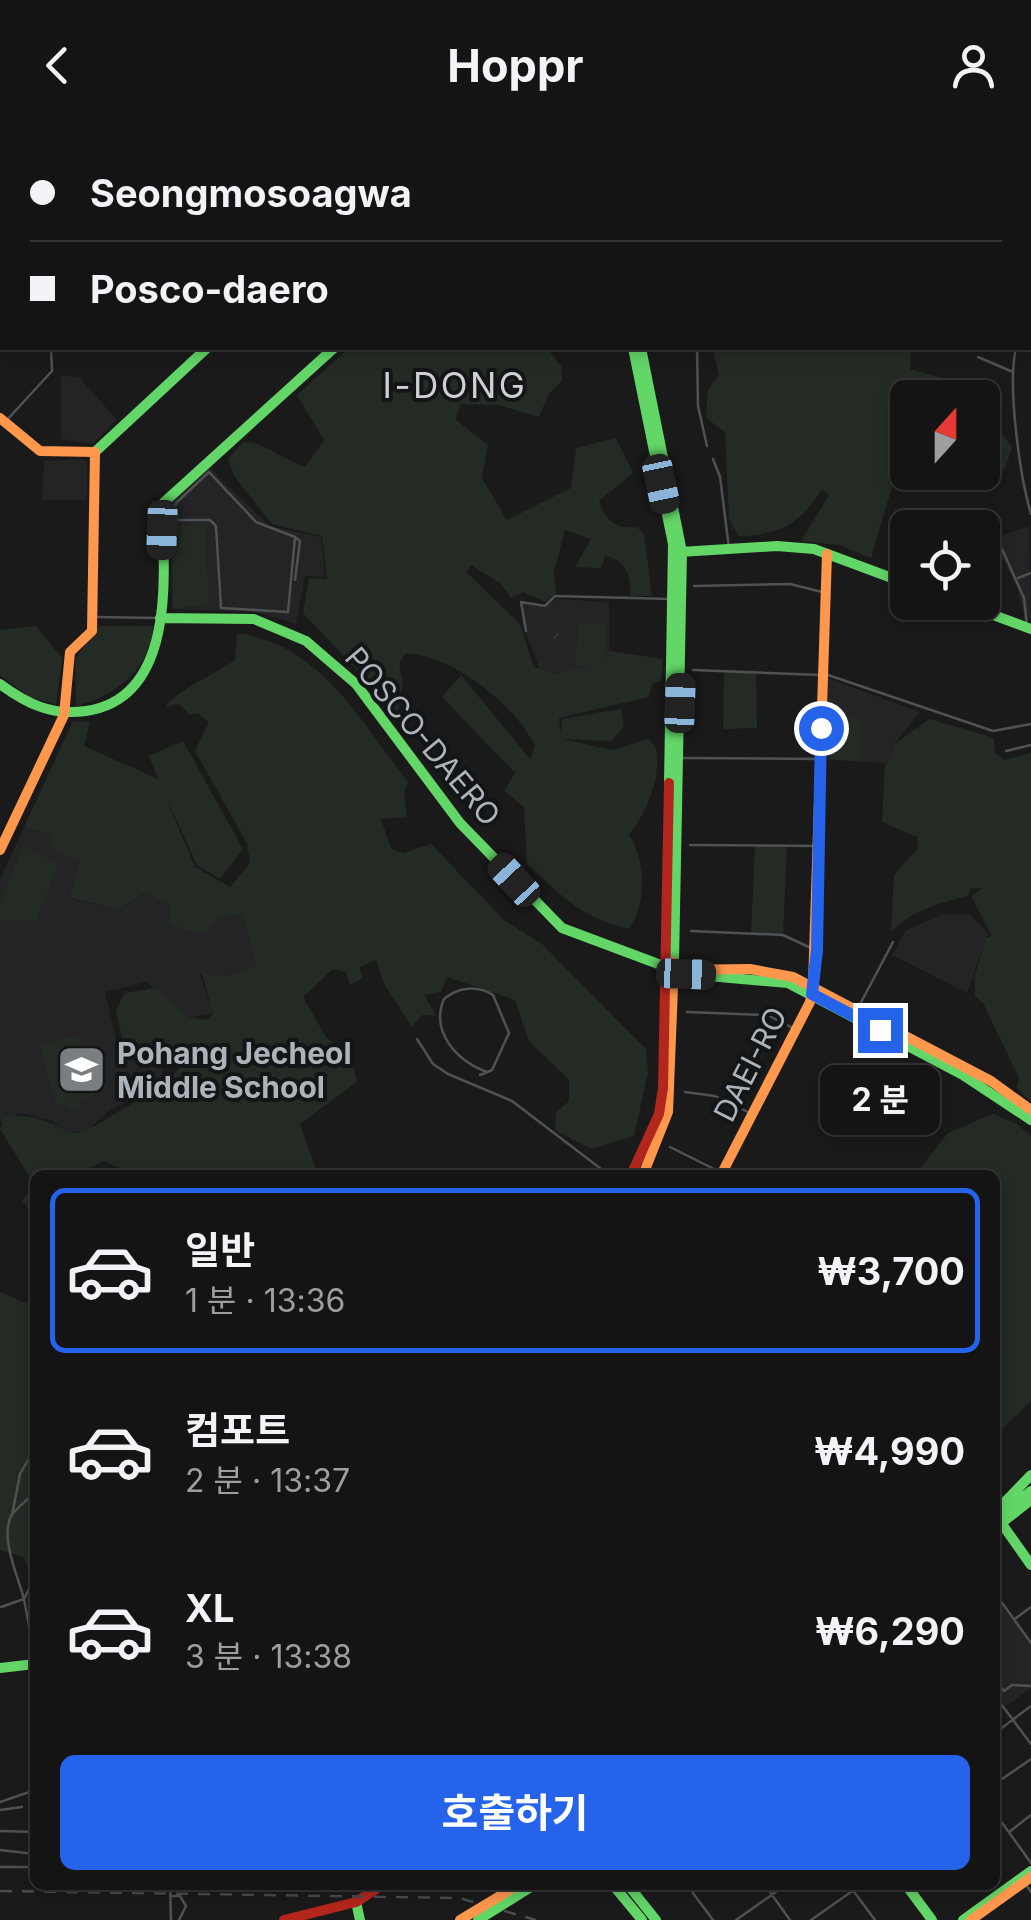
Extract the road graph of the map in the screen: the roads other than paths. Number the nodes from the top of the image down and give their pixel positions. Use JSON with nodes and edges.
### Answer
{"nodes":[{"id":1,"x":51,"y":350,"type":"edge"},
{"id":2,"x":205,"y":350,"type":"edge"},
{"id":3,"x":332,"y":350,"type":"edge"},
{"id":4,"x":637,"y":350,"type":"edge"},
{"id":5,"x":696,"y":350,"type":"edge"},
{"id":6,"x":1016,"y":350,"type":"edge"},
{"id":7,"x":978,"y":357,"type":"dead end"},
{"id":8,"x":1013,"y":372,"type":"junction"},
{"id":9,"x":3,"y":420,"type":"edge"},
{"id":10,"x":707,"y":446,"type":"dead end"},
{"id":11,"x":95,"y":452,"type":"junction"},
{"id":12,"x":712,"y":459,"type":"dead end"},
{"id":13,"x":1031,"y":514,"type":"edge"},
{"id":14,"x":167,"y":520,"type":"junction"},
{"id":15,"x":1001,"y":548,"type":"dead end"},
{"id":16,"x":729,"y":549,"type":"junction"},
{"id":17,"x":678,"y":552,"type":"junction"},
{"id":18,"x":827,"y":554,"type":"junction"},
{"id":19,"x":1031,"y":573,"type":"edge"},
{"id":20,"x":890,"y":577,"type":"edge"},
{"id":21,"x":1016,"y":579,"type":"junction"},
{"id":22,"x":694,"y":586,"type":"dead end"},
{"id":23,"x":823,"y":593,"type":"junction"},
{"id":24,"x":673,"y":599,"type":"junction"},
{"id":25,"x":95,"y":617,"type":"junction"},
{"id":26,"x":1000,"y":617,"type":"edge"},
{"id":27,"x":160,"y":618,"type":"junction"},
{"id":28,"x":1029,"y":628,"type":"edge"},
{"id":29,"x":526,"y":631,"type":"dead end"},
{"id":30,"x":693,"y":670,"type":"dead end"},
{"id":31,"x":821,"y":675,"type":"junction"},
{"id":32,"x":0,"y":684,"type":"edge"},
{"id":33,"x":64,"y":715,"type":"junction"},
{"id":34,"x":1031,"y":724,"type":"edge"},
{"id":35,"x":675,"y":737,"type":"junction"},
{"id":36,"x":1031,"y":744,"type":"edge"},
{"id":37,"x":1006,"y":751,"type":"dead end"},
{"id":38,"x":674,"y":758,"type":"junction"},
{"id":39,"x":821,"y":760,"type":"junction"},
{"id":40,"x":690,"y":846,"type":"dead end"},
{"id":41,"x":819,"y":846,"type":"junction"},
{"id":42,"x":0,"y":850,"type":"edge"},
{"id":43,"x":690,"y":931,"type":"dead end"},
{"id":44,"x":893,"y":942,"type":"dead end"},
{"id":45,"x":817,"y":950,"type":"junction"},
{"id":46,"x":671,"y":970,"type":"junction"},
{"id":47,"x":813,"y":990,"type":"junction"},
{"id":48,"x":857,"y":1009,"type":"junction"},
{"id":49,"x":687,"y":1012,"type":"dead end"},
{"id":50,"x":878,"y":1025,"type":"junction"},
{"id":51,"x":796,"y":1030,"type":"junction"},
{"id":52,"x":417,"y":1039,"type":"dead end"},
{"id":53,"x":480,"y":1072,"type":"junction"},
{"id":54,"x":474,"y":1088,"type":"junction"},
{"id":55,"x":685,"y":1092,"type":"dead end"},
{"id":56,"x":1031,"y":1110,"type":"edge"},
{"id":57,"x":753,"y":1115,"type":"junction"},
{"id":58,"x":1031,"y":1120,"type":"edge"},
{"id":59,"x":670,"y":1147,"type":"dead end"},
{"id":60,"x":602,"y":1170,"type":"edge"},
{"id":61,"x":633,"y":1170,"type":"edge"},
{"id":62,"x":644,"y":1170,"type":"edge"},
{"id":63,"x":713,"y":1170,"type":"edge"},
{"id":64,"x":723,"y":1170,"type":"edge"},
{"id":65,"x":30,"y":1457,"type":"edge"},
{"id":66,"x":1031,"y":1475,"type":"edge"},
{"id":67,"x":1031,"y":1491,"type":"edge"},
{"id":68,"x":30,"y":1497,"type":"edge"},
{"id":69,"x":1031,"y":1500,"type":"edge"},
{"id":70,"x":1000,"y":1507,"type":"edge"},
{"id":71,"x":12,"y":1515,"type":"junction"},
{"id":72,"x":1000,"y":1519,"type":"edge"},
{"id":73,"x":1000,"y":1520,"type":"edge"},
{"id":74,"x":1000,"y":1526,"type":"edge"},
{"id":75,"x":1031,"y":1565,"type":"edge"},
{"id":76,"x":30,"y":1587,"type":"edge"},
{"id":77,"x":24,"y":1599,"type":"junction"},
{"id":78,"x":1000,"y":1599,"type":"edge"},
{"id":79,"x":1,"y":1606,"type":"edge"},
{"id":80,"x":1031,"y":1607,"type":"edge"},
{"id":81,"x":1014,"y":1620,"type":"junction"},
{"id":82,"x":30,"y":1633,"type":"edge"},
{"id":83,"x":1031,"y":1643,"type":"edge"},
{"id":84,"x":30,"y":1663,"type":"edge"},
{"id":85,"x":0,"y":1668,"type":"edge"},
{"id":86,"x":1000,"y":1686,"type":"edge"},
{"id":87,"x":1031,"y":1686,"type":"edge"},
{"id":88,"x":1004,"y":1691,"type":"junction"},
{"id":89,"x":1000,"y":1694,"type":"edge"},
{"id":90,"x":1000,"y":1702,"type":"edge"},
{"id":91,"x":1031,"y":1706,"type":"edge"},
{"id":92,"x":1012,"y":1720,"type":"junction"},
{"id":93,"x":1000,"y":1729,"type":"edge"},
{"id":94,"x":1031,"y":1744,"type":"edge"},
{"id":95,"x":1031,"y":1759,"type":"edge"},
{"id":96,"x":1000,"y":1781,"type":"edge"},
{"id":97,"x":30,"y":1792,"type":"edge"},
{"id":98,"x":0,"y":1802,"type":"edge"},
{"id":99,"x":22,"y":1807,"type":"dead end"},
{"id":100,"x":0,"y":1810,"type":"edge"},
{"id":101,"x":1031,"y":1815,"type":"edge"},
{"id":102,"x":1000,"y":1820,"type":"edge"},
{"id":103,"x":0,"y":1831,"type":"edge"},
{"id":104,"x":30,"y":1832,"type":"edge"},
{"id":105,"x":1009,"y":1832,"type":"junction"},
{"id":106,"x":0,"y":1850,"type":"edge"},
{"id":107,"x":30,"y":1854,"type":"edge"},
{"id":108,"x":0,"y":1866,"type":"edge"},
{"id":109,"x":30,"y":1867,"type":"edge"},
{"id":110,"x":1030,"y":1877,"type":"edge"},
{"id":111,"x":170,"y":1890,"type":"edge"},
{"id":112,"x":374,"y":1890,"type":"edge"},
{"id":113,"x":510,"y":1890,"type":"edge"},
{"id":114,"x":526,"y":1890,"type":"edge"},
{"id":115,"x":617,"y":1890,"type":"edge"},
{"id":116,"x":632,"y":1890,"type":"edge"},
{"id":117,"x":692,"y":1890,"type":"edge"},
{"id":118,"x":768,"y":1890,"type":"edge"},
{"id":119,"x":779,"y":1890,"type":"edge"},
{"id":120,"x":910,"y":1890,"type":"edge"},
{"id":121,"x":853,"y":1891,"type":"joint"},
{"id":122,"x":772,"y":1895,"type":"junction"},
{"id":123,"x":171,"y":1896,"type":"junction"},
{"id":124,"x":356,"y":1902,"type":"junction"},
{"id":125,"x":318,"y":1916,"type":"edge"},
{"id":126,"x":171,"y":1920,"type":"edge"},
{"id":127,"x":179,"y":1920,"type":"edge"},
{"id":128,"x":284,"y":1920,"type":"edge"},
{"id":129,"x":360,"y":1920,"type":"edge"},
{"id":130,"x":460,"y":1920,"type":"edge"},
{"id":131,"x":478,"y":1920,"type":"edge"},
{"id":132,"x":642,"y":1920,"type":"edge"},
{"id":133,"x":656,"y":1920,"type":"edge"},
{"id":134,"x":713,"y":1920,"type":"edge"},
{"id":135,"x":736,"y":1920,"type":"edge"},
{"id":136,"x":790,"y":1920,"type":"edge"},
{"id":137,"x":812,"y":1920,"type":"edge"},
{"id":138,"x":875,"y":1920,"type":"edge"},
{"id":139,"x":932,"y":1920,"type":"edge"},
{"id":140,"x":963,"y":1920,"type":"edge"},
{"id":141,"x":971,"y":1920,"type":"edge"}],
"edges":[{"from":1,"to":9,"type":"street"},
{"from":2,"to":11,"type":"main road"},
{"from":3,"to":14,"type":"main road"},
{"from":4,"to":17,"type":"main road"},
{"from":5,"to":10,"type":"street"},
{"from":6,"to":8,"type":"street"},
{"from":7,"to":8,"type":"street"},
{"from":8,"to":13,"type":"street"},
{"from":9,"to":11,"type":"main road"},
{"from":11,"to":25,"type":"main road"},
{"from":12,"to":16,"type":"street"},
{"from":14,"to":14,"type":"street"},
{"from":14,"to":27,"type":"main road"},
{"from":15,"to":21,"type":"street"},
{"from":16,"to":17,"type":"main road"},
{"from":16,"to":18,"type":"main road"},
{"from":17,"to":24,"type":"main road"},
{"from":17,"to":35,"type":"main road"},
{"from":18,"to":20,"type":"main road"},
{"from":18,"to":23,"type":"main road","name":"DAEI-RO"},
{"from":19,"to":21,"type":"street"},
{"from":21,"to":28,"type":"street"},
{"from":22,"to":23,"type":"street"},
{"from":23,"to":31,"type":"main road","name":"DAEI-RO"},
{"from":24,"to":29,"type":"street"},
{"from":24,"to":35,"type":"main road"},
{"from":25,"to":27,"type":"street"},
{"from":25,"to":33,"type":"main road"},
{"from":26,"to":28,"type":"main road"},
{"from":27,"to":33,"type":"main road"},
{"from":27,"to":46,"type":"main road","name":"POSCO-DAERO"},
{"from":30,"to":31,"type":"street"},
{"from":31,"to":34,"type":"street"},
{"from":31,"to":39,"type":"main road","name":"DAEI-RO"},
{"from":32,"to":33,"type":"main road"},
{"from":33,"to":42,"type":"main road"},
{"from":35,"to":38,"type":"main road"},
{"from":36,"to":37,"type":"street"},
{"from":38,"to":39,"type":"street"},
{"from":38,"to":46,"type":"main road"},
{"from":39,"to":41,"type":"main road","name":"DAEI-RO"},
{"from":40,"to":41,"type":"street"},
{"from":41,"to":45,"type":"main road","name":"DAEI-RO"},
{"from":43,"to":45,"type":"street"},
{"from":44,"to":48,"type":"street"},
{"from":45,"to":47,"type":"main road","name":"DAEI-RO"},
{"from":46,"to":47,"type":"main road","name":"POSCO-DAERO"},
{"from":46,"to":61,"type":"main road"},
{"from":46,"to":62,"type":"main road"},
{"from":47,"to":48,"type":"main road","name":"POSCO-DAERO"},
{"from":47,"to":50,"type":"main road","name":"POSCO-DAERO"},
{"from":47,"to":51,"type":"main road","name":"DAEI-RO"},
{"from":48,"to":50,"type":"main road","name":"POSCO-DAERO"},
{"from":49,"to":51,"type":"street"},
{"from":50,"to":56,"type":"main road","name":"POSCO-DAERO"},
{"from":50,"to":58,"type":"main road","name":"POSCO-DAERO"},
{"from":51,"to":57,"type":"main road","name":"DAEI-RO"},
{"from":52,"to":54,"type":"street"},
{"from":53,"to":53,"type":"street"},
{"from":53,"to":54,"type":"street"},
{"from":54,"to":60,"type":"street"},
{"from":55,"to":57,"type":"street"},
{"from":57,"to":64,"type":"main road","name":"DAEI-RO"},
{"from":59,"to":63,"type":"street"},
{"from":65,"to":71,"type":"street"},
{"from":66,"to":70,"type":"main road"},
{"from":67,"to":72,"type":"main road"},
{"from":68,"to":71,"type":"street"},
{"from":69,"to":73,"type":"main road"},
{"from":71,"to":77,"type":"street"},
{"from":74,"to":75,"type":"main road"},
{"from":76,"to":77,"type":"street"},
{"from":77,"to":79,"type":"street"},
{"from":77,"to":82,"type":"street"},
{"from":78,"to":81,"type":"street"},
{"from":80,"to":81,"type":"street"},
{"from":81,"to":83,"type":"street"},
{"from":84,"to":85,"type":"main road"},
{"from":86,"to":88,"type":"street"},
{"from":87,"to":88,"type":"street"},
{"from":88,"to":89,"type":"street"},
{"from":90,"to":92,"type":"street"},
{"from":91,"to":92,"type":"street"},
{"from":92,"to":93,"type":"street"},
{"from":92,"to":94,"type":"street"},
{"from":95,"to":96,"type":"street"},
{"from":97,"to":98,"type":"street"},
{"from":99,"to":100,"type":"street"},
{"from":101,"to":105,"type":"street"},
{"from":102,"to":105,"type":"street"},
{"from":103,"to":104,"type":"street"},
{"from":105,"to":110,"type":"street"},
{"from":106,"to":107,"type":"street"},
{"from":108,"to":109,"type":"street"},
{"from":110,"to":140,"type":"main road"},
{"from":110,"to":141,"type":"main road"},
{"from":111,"to":123,"type":"street"},
{"from":112,"to":124,"type":"main road"},
{"from":113,"to":130,"type":"main road","bridge":true},
{"from":114,"to":131,"type":"main road","bridge":true},
{"from":115,"to":132,"type":"main road"},
{"from":116,"to":133,"type":"main road"},
{"from":117,"to":134,"type":"street"},
{"from":118,"to":122,"type":"street"},
{"from":119,"to":122,"type":"street"},
{"from":120,"to":139,"type":"main road"},
{"from":121,"to":137,"type":"street"},
{"from":121,"to":138,"type":"street"},
{"from":122,"to":135,"type":"street"},
{"from":122,"to":136,"type":"street"},
{"from":123,"to":126,"type":"street"},
{"from":123,"to":127,"type":"street"},
{"from":124,"to":125,"type":"main road"},
{"from":124,"to":129,"type":"main road"},
{"from":125,"to":128,"type":"main road"}]}
